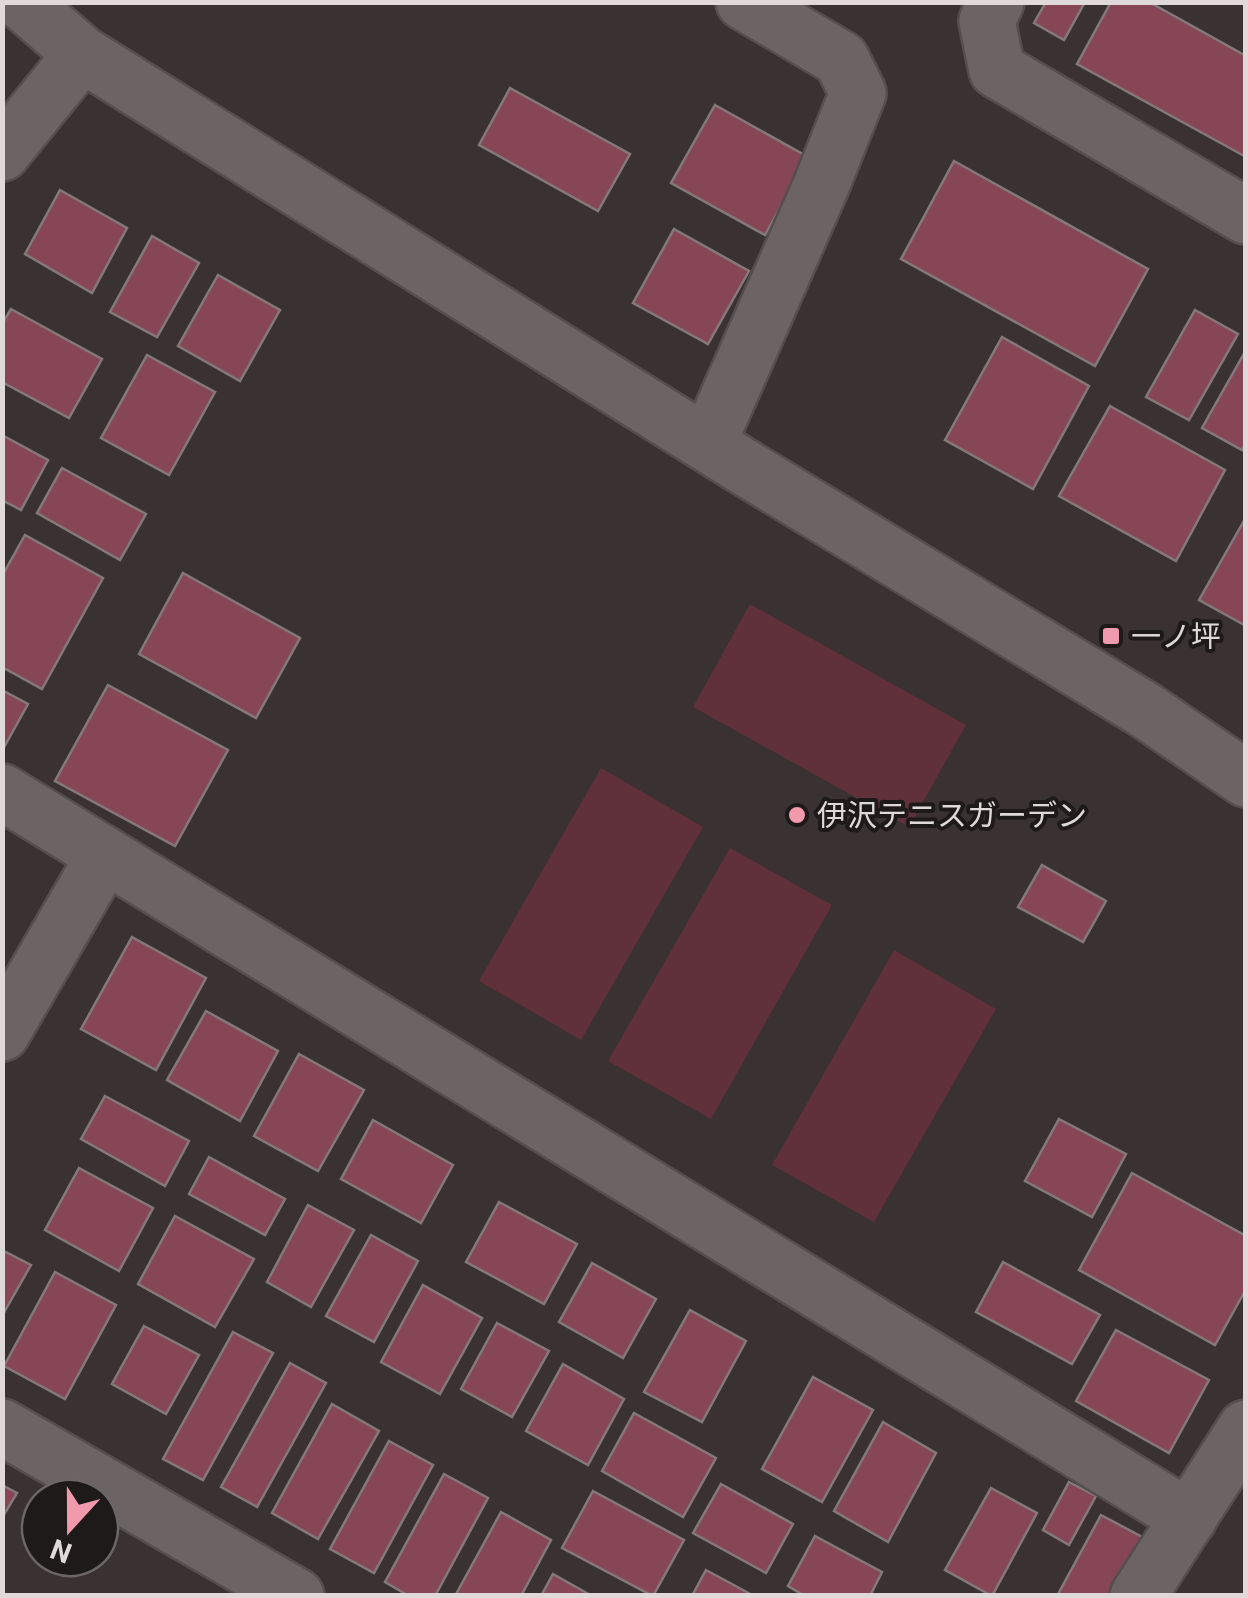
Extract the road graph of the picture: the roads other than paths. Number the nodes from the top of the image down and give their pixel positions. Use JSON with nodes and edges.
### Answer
{"nodes":[{"id":1,"x":22,"y":2,"type":"edge"},
{"id":2,"x":744,"y":2,"type":"edge"},
{"id":3,"x":996,"y":2,"type":"edge"},
{"id":4,"x":82,"y":54,"type":"junction"},
{"id":5,"x":2,"y":153,"type":"edge"},
{"id":6,"x":1246,"y":216,"type":"edge"},
{"id":7,"x":708,"y":443,"type":"junction"},
{"id":8,"x":1246,"y":779,"type":"edge"},
{"id":9,"x":2,"y":792,"type":"edge"},
{"id":10,"x":104,"y":855,"type":"junction"},
{"id":11,"x":2,"y":1032,"type":"edge"},
{"id":12,"x":2,"y":1427,"type":"edge"},
{"id":13,"x":1246,"y":1428,"type":"edge"},
{"id":14,"x":1188,"y":1518,"type":"junction"},
{"id":15,"x":296,"y":1596,"type":"edge"},
{"id":16,"x":1138,"y":1596,"type":"edge"}],
"edges":[{"from":1,"to":4,"type":"street"},
{"from":2,"to":7,"type":"street"},
{"from":3,"to":6,"type":"street"},
{"from":4,"to":5,"type":"street"},
{"from":4,"to":7,"type":"street"},
{"from":7,"to":8,"type":"street"},
{"from":9,"to":10,"type":"street"},
{"from":10,"to":11,"type":"street"},
{"from":10,"to":14,"type":"street"},
{"from":12,"to":15,"type":"street"},
{"from":13,"to":14,"type":"street"},
{"from":14,"to":16,"type":"street"}]}
